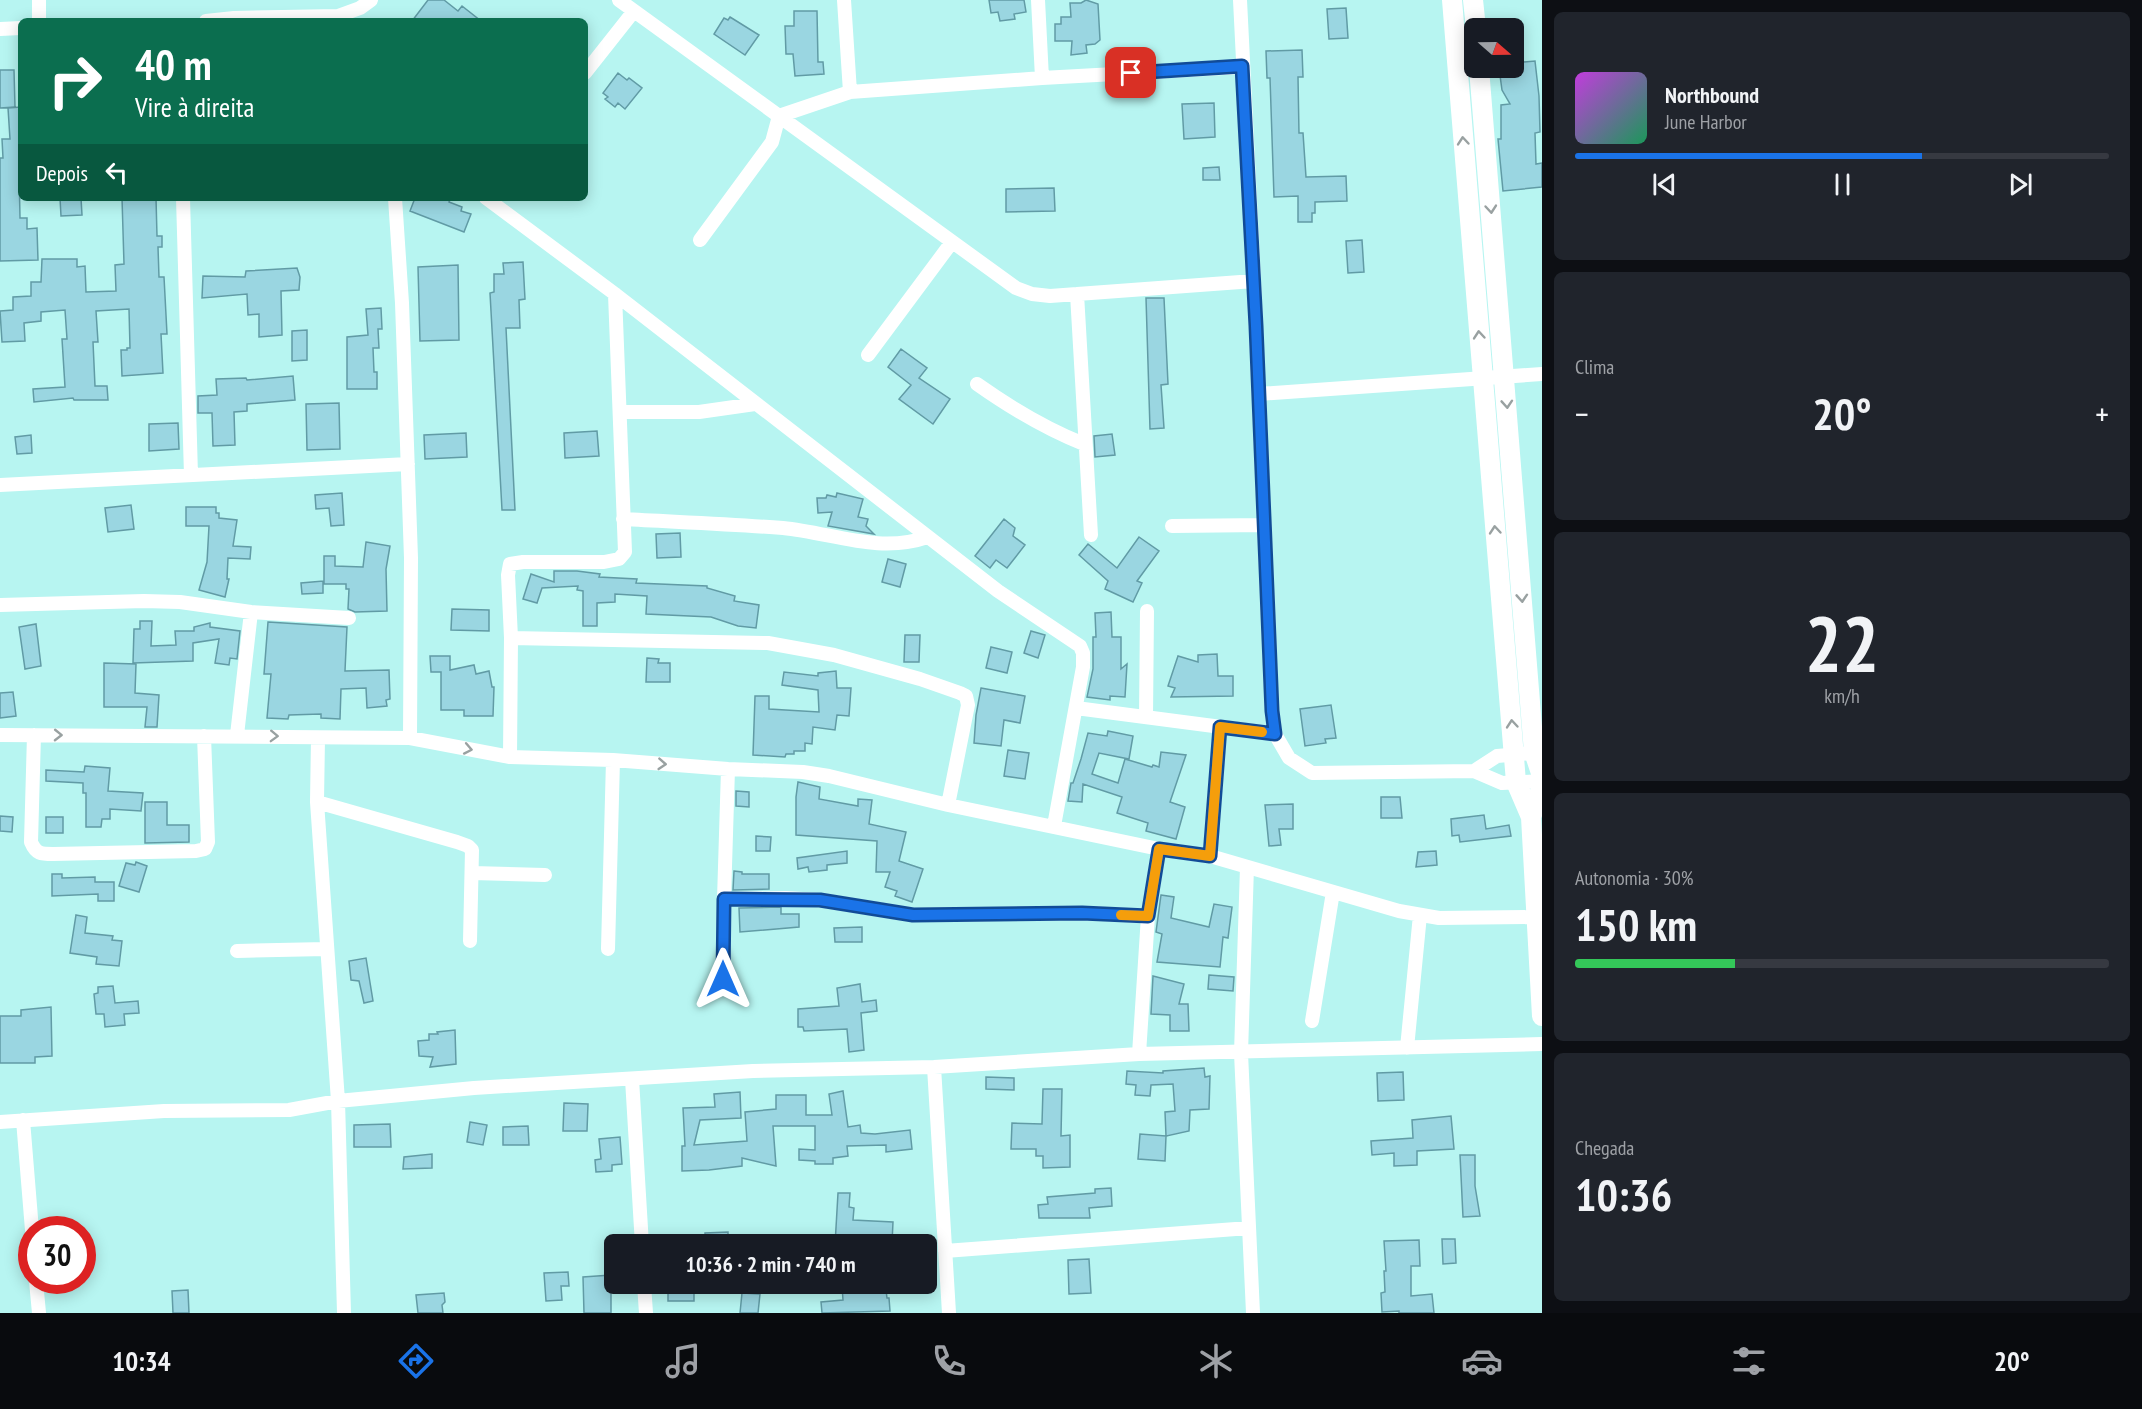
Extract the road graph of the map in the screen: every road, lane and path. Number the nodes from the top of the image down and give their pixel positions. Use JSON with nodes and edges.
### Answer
{"nodes":[{"id":1,"x":39,"y":0,"type":"edge"},
{"id":2,"x":371,"y":0,"type":"edge"},
{"id":3,"x":620,"y":0,"type":"edge"},
{"id":4,"x":844,"y":0,"type":"edge"},
{"id":5,"x":1038,"y":0,"type":"edge"},
{"id":6,"x":1240,"y":0,"type":"edge"},
{"id":7,"x":1452,"y":0,"type":"edge"},
{"id":8,"x":1473,"y":0,"type":"edge"},
{"id":9,"x":634,"y":11,"type":"junction"},
{"id":10,"x":39,"y":18,"type":"edge"},
{"id":11,"x":234,"y":18,"type":"edge"},
{"id":12,"x":1475,"y":18,"type":"edge"},
{"id":13,"x":18,"y":28,"type":"edge"},
{"id":14,"x":0,"y":29,"type":"edge"},
{"id":15,"x":1242,"y":66,"type":"junction"},
{"id":16,"x":588,"y":69,"type":"edge"},
{"id":17,"x":1042,"y":78,"type":"junction"},
{"id":18,"x":1480,"y":78,"type":"edge"},
{"id":19,"x":850,"y":92,"type":"junction"},
{"id":20,"x":779,"y":116,"type":"junction"},
{"id":21,"x":183,"y":201,"type":"edge"},
{"id":22,"x":395,"y":201,"type":"edge"},
{"id":23,"x":490,"y":201,"type":"edge"},
{"id":24,"x":700,"y":240,"type":"dead end"},
{"id":25,"x":952,"y":242,"type":"junction"},
{"id":26,"x":1254,"y":281,"type":"junction"},
{"id":27,"x":615,"y":294,"type":"junction"},
{"id":28,"x":1077,"y":294,"type":"junction"},
{"id":29,"x":868,"y":356,"type":"dead end"},
{"id":30,"x":1542,"y":374,"type":"edge"},
{"id":31,"x":1505,"y":377,"type":"junction"},
{"id":32,"x":1483,"y":379,"type":"junction"},
{"id":33,"x":977,"y":384,"type":"dead end"},
{"id":34,"x":1259,"y":394,"type":"junction"},
{"id":35,"x":755,"y":404,"type":"junction"},
{"id":36,"x":620,"y":412,"type":"junction"},
{"id":37,"x":1084,"y":444,"type":"junction"},
{"id":38,"x":408,"y":464,"type":"junction"},
{"id":39,"x":190,"y":475,"type":"junction"},
{"id":40,"x":0,"y":485,"type":"edge"},
{"id":41,"x":623,"y":519,"type":"junction"},
{"id":42,"x":1264,"y":525,"type":"junction"},
{"id":43,"x":1172,"y":526,"type":"dead end"},
{"id":44,"x":1091,"y":535,"type":"dead end"},
{"id":45,"x":928,"y":537,"type":"junction"},
{"id":46,"x":0,"y":605,"type":"edge"},
{"id":47,"x":1147,"y":611,"type":"dead end"},
{"id":48,"x":251,"y":612,"type":"junction"},
{"id":49,"x":349,"y":618,"type":"dead end"},
{"id":50,"x":511,"y":638,"type":"junction"},
{"id":51,"x":1076,"y":708,"type":"junction"},
{"id":52,"x":1146,"y":717,"type":"junction"},
{"id":53,"x":1220,"y":727,"type":"junction"},
{"id":54,"x":1275,"y":734,"type":"junction"},
{"id":55,"x":0,"y":735,"type":"edge"},
{"id":56,"x":34,"y":735,"type":"junction"},
{"id":57,"x":237,"y":735,"type":"junction"},
{"id":58,"x":204,"y":736,"type":"junction"},
{"id":59,"x":318,"y":738,"type":"junction"},
{"id":60,"x":410,"y":738,"type":"junction"},
{"id":61,"x":1538,"y":752,"type":"edge"},
{"id":62,"x":1514,"y":753,"type":"junction"},
{"id":63,"x":510,"y":757,"type":"junction"},
{"id":64,"x":613,"y":760,"type":"junction"},
{"id":65,"x":728,"y":769,"type":"junction"},
{"id":66,"x":1474,"y":771,"type":"junction"},
{"id":67,"x":1542,"y":776,"type":"edge"},
{"id":68,"x":1516,"y":782,"type":"junction"},
{"id":69,"x":1542,"y":784,"type":"edge"},
{"id":70,"x":317,"y":802,"type":"junction"},
{"id":71,"x":948,"y":805,"type":"junction"},
{"id":72,"x":1531,"y":817,"type":"junction"},
{"id":73,"x":1054,"y":826,"type":"junction"},
{"id":74,"x":1159,"y":849,"type":"junction"},
{"id":75,"x":1210,"y":856,"type":"junction"},
{"id":76,"x":1247,"y":867,"type":"junction"},
{"id":77,"x":472,"y":873,"type":"junction"},
{"id":78,"x":545,"y":875,"type":"dead end"},
{"id":79,"x":1333,"y":892,"type":"junction"},
{"id":80,"x":724,"y":899,"type":"junction"},
{"id":81,"x":1420,"y":915,"type":"junction"},
{"id":82,"x":1148,"y":916,"type":"junction"},
{"id":83,"x":1537,"y":917,"type":"junction"},
{"id":84,"x":470,"y":941,"type":"dead end"},
{"id":85,"x":326,"y":949,"type":"junction"},
{"id":86,"x":608,"y":949,"type":"dead end"},
{"id":87,"x":237,"y":951,"type":"dead end"},
{"id":88,"x":723,"y":979,"type":"dead end"},
{"id":89,"x":1542,"y":1016,"type":"edge"},
{"id":90,"x":1312,"y":1022,"type":"dead end"},
{"id":91,"x":1542,"y":1044,"type":"edge"},
{"id":92,"x":1407,"y":1048,"type":"junction"},
{"id":93,"x":1241,"y":1053,"type":"junction"},
{"id":94,"x":1139,"y":1054,"type":"junction"},
{"id":95,"x":934,"y":1067,"type":"junction"},
{"id":96,"x":632,"y":1079,"type":"junction"},
{"id":97,"x":338,"y":1101,"type":"junction"},
{"id":98,"x":23,"y":1120,"type":"junction"},
{"id":99,"x":0,"y":1122,"type":"edge"},
{"id":100,"x":31,"y":1216,"type":"edge"},
{"id":101,"x":1249,"y":1228,"type":"junction"},
{"id":102,"x":641,"y":1234,"type":"edge"},
{"id":103,"x":945,"y":1251,"type":"junction"},
{"id":104,"x":37,"y":1294,"type":"edge"},
{"id":105,"x":645,"y":1294,"type":"edge"},
{"id":106,"x":39,"y":1313,"type":"edge"},
{"id":107,"x":344,"y":1313,"type":"edge"},
{"id":108,"x":646,"y":1313,"type":"edge"},
{"id":109,"x":949,"y":1313,"type":"edge"},
{"id":110,"x":1253,"y":1313,"type":"edge"}],
"edges":[{"from":1,"to":10,"type":"street"},
{"from":2,"to":11,"type":"street"},
{"from":3,"to":9,"type":"street"},
{"from":4,"to":19,"type":"street"},
{"from":5,"to":17,"type":"street"},
{"from":6,"to":15,"type":"street"},
{"from":32,"to":7,"type":"street","one_way":true},
{"from":8,"to":12,"type":"street"},
{"from":9,"to":16,"type":"street"},
{"from":9,"to":20,"type":"street"},
{"from":13,"to":14,"type":"street"},
{"from":15,"to":17,"type":"street"},
{"from":15,"to":26,"type":"street"},
{"from":17,"to":19,"type":"street"},
{"from":18,"to":31,"type":"street","one_way":true},
{"from":19,"to":20,"type":"street"},
{"from":20,"to":24,"type":"street"},
{"from":20,"to":25,"type":"street"},
{"from":21,"to":39,"type":"street"},
{"from":22,"to":38,"type":"street"},
{"from":23,"to":27,"type":"street"},
{"from":25,"to":28,"type":"street"},
{"from":25,"to":29,"type":"street"},
{"from":26,"to":28,"type":"street"},
{"from":26,"to":34,"type":"street"},
{"from":27,"to":35,"type":"street"},
{"from":27,"to":36,"type":"street"},
{"from":28,"to":37,"type":"street"},
{"from":30,"to":31,"type":"street"},
{"from":31,"to":32,"type":"street"},
{"from":31,"to":61,"type":"street","one_way":true},
{"from":32,"to":34,"type":"street"},
{"from":62,"to":32,"type":"street","one_way":true},
{"from":33,"to":37,"type":"street"},
{"from":34,"to":42,"type":"street"},
{"from":35,"to":36,"type":"street"},
{"from":35,"to":45,"type":"street"},
{"from":36,"to":41,"type":"street"},
{"from":37,"to":44,"type":"street"},
{"from":38,"to":39,"type":"street"},
{"from":38,"to":60,"type":"street"},
{"from":39,"to":40,"type":"street"},
{"from":41,"to":45,"type":"street"},
{"from":41,"to":50,"type":"street"},
{"from":42,"to":43,"type":"street"},
{"from":42,"to":54,"type":"street"},
{"from":45,"to":51,"type":"street"},
{"from":46,"to":48,"type":"street"},
{"from":47,"to":52,"type":"street"},
{"from":48,"to":49,"type":"street"},
{"from":48,"to":57,"type":"street"},
{"from":50,"to":63,"type":"street"},
{"from":50,"to":71,"type":"street"},
{"from":51,"to":52,"type":"street"},
{"from":51,"to":73,"type":"street"},
{"from":52,"to":53,"type":"street"},
{"from":53,"to":54,"type":"street"},
{"from":53,"to":75,"type":"street"},
{"from":54,"to":66,"type":"street"},
{"from":55,"to":56,"type":"street"},
{"from":56,"to":58,"type":"street","one_way":true},
{"from":56,"to":58,"type":"street"},
{"from":57,"to":58,"type":"street"},
{"from":57,"to":59,"type":"street","one_way":true},
{"from":59,"to":60,"type":"street"},
{"from":59,"to":70,"type":"street"},
{"from":60,"to":63,"type":"street","one_way":true},
{"from":61,"to":62,"type":"street"},
{"from":61,"to":67,"type":"street"},
{"from":62,"to":66,"type":"street"},
{"from":62,"to":68,"type":"street"},
{"from":63,"to":64,"type":"street"},
{"from":64,"to":65,"type":"street","one_way":true},
{"from":64,"to":86,"type":"street"},
{"from":65,"to":71,"type":"street"},
{"from":65,"to":80,"type":"street"},
{"from":66,"to":68,"type":"street"},
{"from":68,"to":69,"type":"street"},
{"from":68,"to":72,"type":"street"},
{"from":69,"to":72,"type":"street"},
{"from":70,"to":77,"type":"street"},
{"from":70,"to":85,"type":"street"},
{"from":71,"to":73,"type":"street"},
{"from":72,"to":83,"type":"street"},
{"from":73,"to":74,"type":"street"},
{"from":74,"to":75,"type":"street"},
{"from":74,"to":82,"type":"street"},
{"from":75,"to":76,"type":"street"},
{"from":76,"to":79,"type":"street"},
{"from":76,"to":93,"type":"street"},
{"from":77,"to":78,"type":"street"},
{"from":77,"to":84,"type":"street"},
{"from":79,"to":81,"type":"street"},
{"from":79,"to":90,"type":"street"},
{"from":80,"to":82,"type":"street"},
{"from":80,"to":88,"type":"street"},
{"from":81,"to":83,"type":"street"},
{"from":81,"to":92,"type":"street"},
{"from":82,"to":94,"type":"street"},
{"from":83,"to":89,"type":"street"},
{"from":85,"to":87,"type":"street"},
{"from":85,"to":97,"type":"street"},
{"from":91,"to":92,"type":"street"},
{"from":92,"to":93,"type":"street"},
{"from":93,"to":94,"type":"street"},
{"from":93,"to":101,"type":"street"},
{"from":94,"to":95,"type":"street"},
{"from":95,"to":96,"type":"street"},
{"from":95,"to":103,"type":"street"},
{"from":96,"to":97,"type":"street"},
{"from":96,"to":102,"type":"street"},
{"from":97,"to":98,"type":"street"},
{"from":97,"to":107,"type":"street"},
{"from":98,"to":99,"type":"street"},
{"from":98,"to":100,"type":"street"},
{"from":101,"to":103,"type":"street"},
{"from":101,"to":110,"type":"street"},
{"from":103,"to":109,"type":"street"},
{"from":104,"to":106,"type":"street"},
{"from":105,"to":108,"type":"street"}]}
